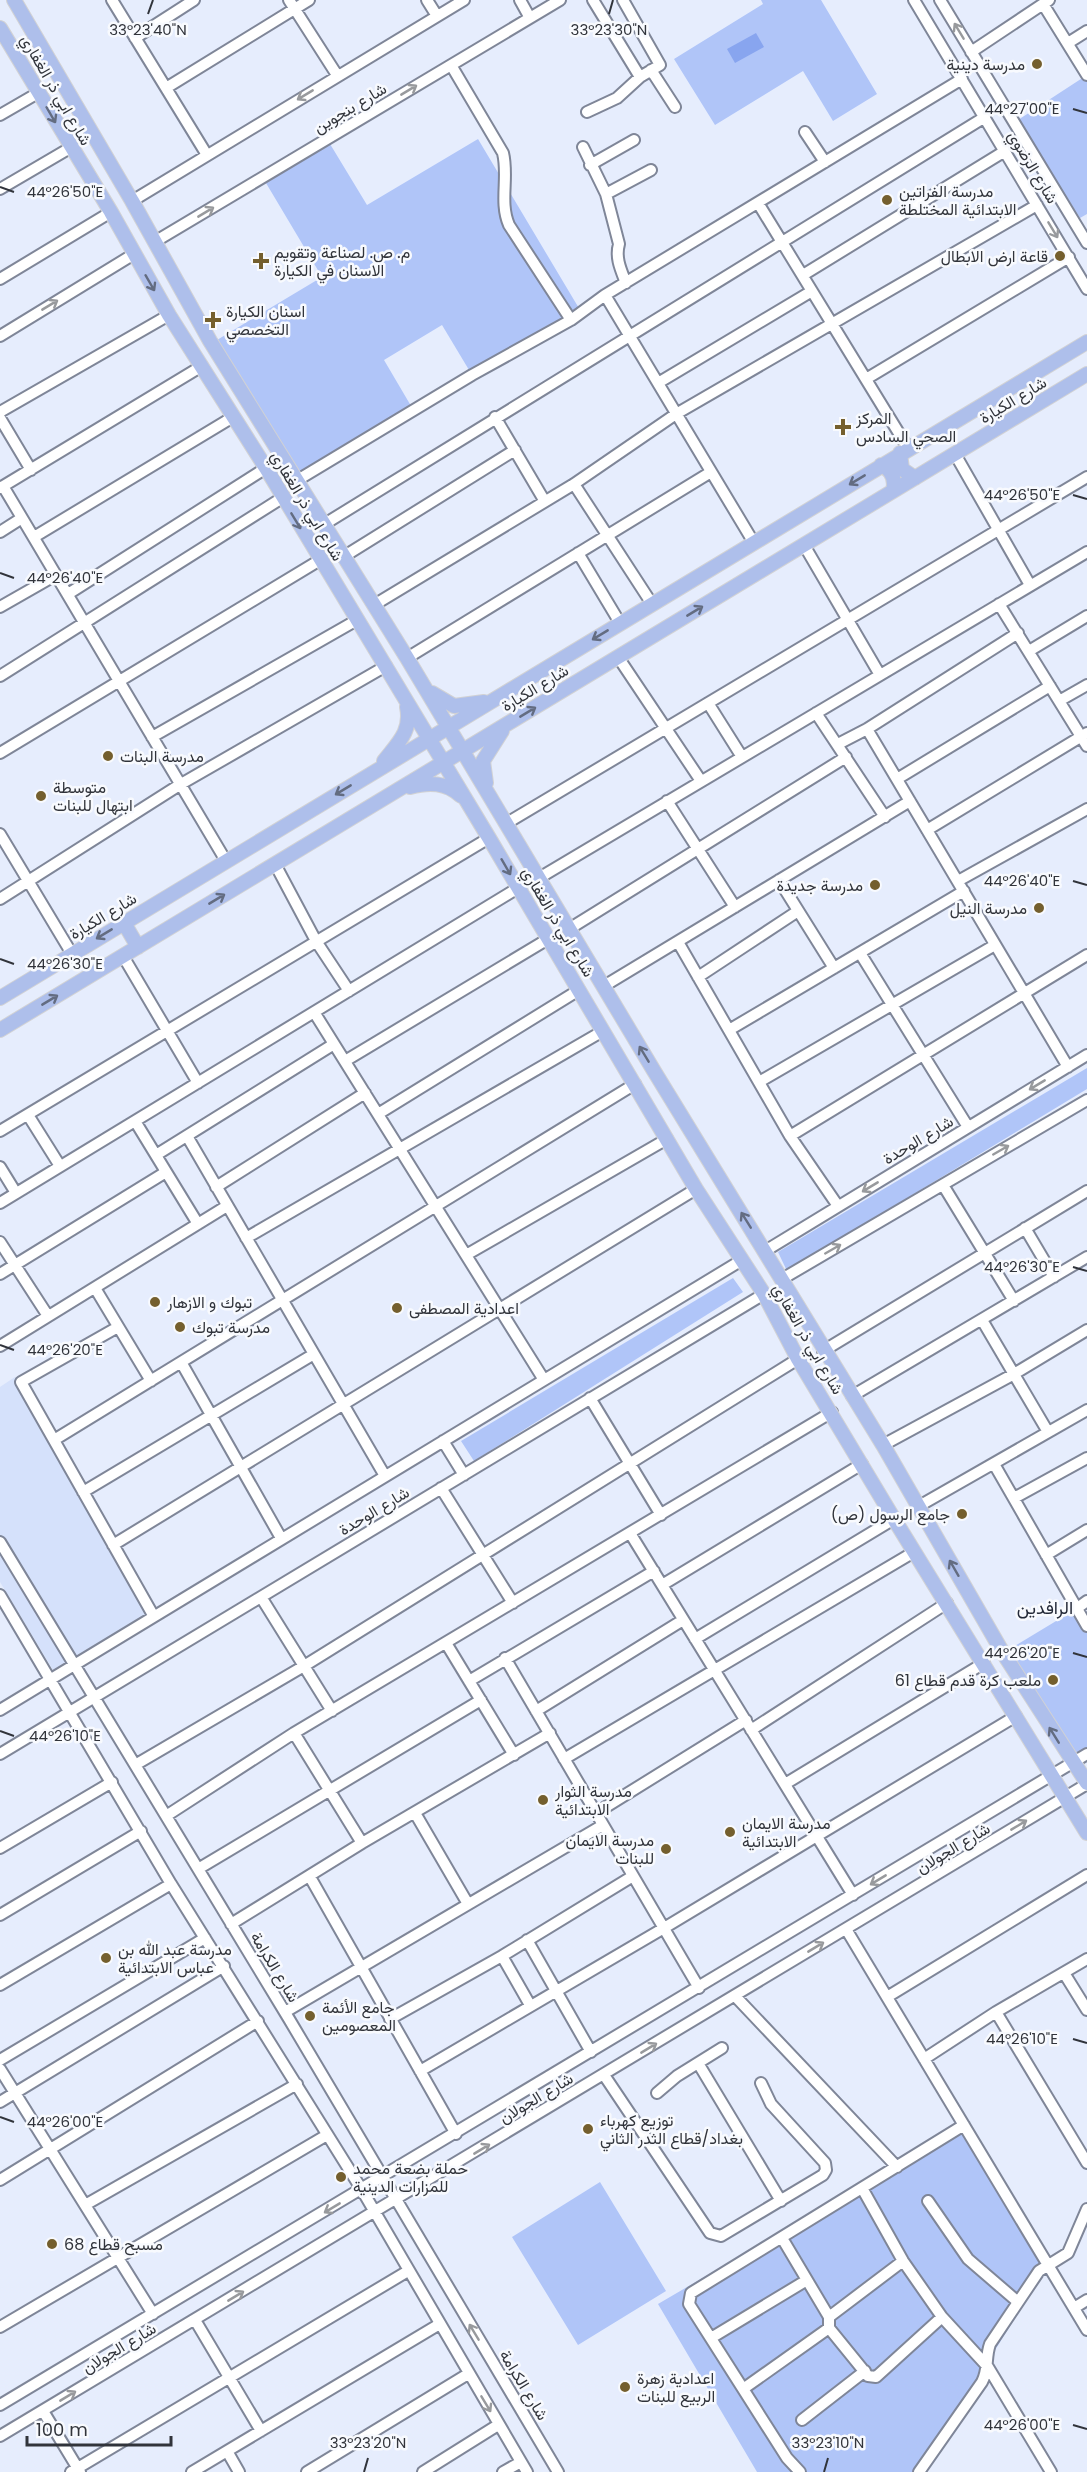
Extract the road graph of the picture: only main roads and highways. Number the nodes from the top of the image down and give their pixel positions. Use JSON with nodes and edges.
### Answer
{"nodes":[{"id":1,"x":14,"y":0,"type":"edge"},
{"id":2,"x":1,"y":34,"type":"edge"},
{"id":3,"x":1087,"y":342,"type":"edge"},
{"id":4,"x":1087,"y":374,"type":"edge"},
{"id":5,"x":277,"y":450,"type":"junction"},
{"id":6,"x":904,"y":450,"type":"junction"},
{"id":7,"x":263,"y":464,"type":"junction"},
{"id":8,"x":881,"y":465,"type":"junction"},
{"id":9,"x":915,"y":478,"type":"junction"},
{"id":10,"x":893,"y":491,"type":"junction"},
{"id":11,"x":423,"y":685,"type":"junction"},
{"id":12,"x":405,"y":699,"type":"junction"},
{"id":13,"x":492,"y":701,"type":"junction"},
{"id":14,"x":507,"y":724,"type":"junction"},
{"id":15,"x":448,"y":727,"type":"junction"},
{"id":16,"x":428,"y":739,"type":"junction"},
{"id":17,"x":462,"y":751,"type":"junction"},
{"id":18,"x":443,"y":763,"type":"junction"},
{"id":19,"x":378,"y":769,"type":"junction"},
{"id":20,"x":399,"y":790,"type":"junction"},
{"id":21,"x":489,"y":794,"type":"junction"},
{"id":22,"x":468,"y":803,"type":"junction"},
{"id":23,"x":124,"y":923,"type":"junction"},
{"id":24,"x":138,"y":947,"type":"junction"},
{"id":25,"x":583,"y":952,"type":"junction"},
{"id":26,"x":563,"y":964,"type":"junction"},
{"id":27,"x":0,"y":998,"type":"edge"},
{"id":28,"x":0,"y":1030,"type":"edge"},
{"id":29,"x":897,"y":1470,"type":"junction"},
{"id":30,"x":874,"y":1484,"type":"junction"},
{"id":31,"x":1087,"y":1784,"type":"edge"},
{"id":32,"x":1087,"y":1833,"type":"edge"}],
"edges":[{"from":1,"to":5,"type":"main road","name":"شارع ابي ذر الغفاري"},
{"from":2,"to":7,"type":"main road","name":"شارع ابي ذر الغفاري","one_way":true},
{"from":3,"to":6,"type":"main road","name":"شارع الكيارة"},
{"from":4,"to":9,"type":"main road","name":"شارع الكيارة"},
{"from":5,"to":7,"type":"main road"},
{"from":5,"to":11,"type":"main road","name":"شارع ابي ذر الغفاري"},
{"from":6,"to":8,"type":"main road","name":"شارع الكيارة"},
{"from":6,"to":9,"type":"main road"},
{"from":7,"to":12,"type":"main road","name":"شارع ابي ذر الغفاري","one_way":true},
{"from":8,"to":10,"type":"main road"},
{"from":8,"to":13,"type":"main road","name":"شارع الكيارة","one_way":true},
{"from":9,"to":10,"type":"main road","name":"شارع الكيارة"},
{"from":14,"to":10,"type":"main road","name":"شارع الكيارة","one_way":true},
{"from":11,"to":13,"type":"main road"},
{"from":11,"to":15,"type":"main road","name":"شارع ابي ذر الغفاري"},
{"from":12,"to":16,"type":"main road","name":"شارع ابي ذر الغفاري"},
{"from":12,"to":19,"type":"main road"},
{"from":13,"to":15,"type":"main road","name":"شارع الكيارة"},
{"from":14,"to":17,"type":"main road","name":"شارع الكيارة"},
{"from":14,"to":21,"type":"main road"},
{"from":15,"to":16,"type":"main road","name":"شارع الكيارة"},
{"from":15,"to":17,"type":"main road","name":"شارع ابي ذر الغفاري"},
{"from":16,"to":18,"type":"main road","name":"شارع ابي ذر الغفاري"},
{"from":16,"to":19,"type":"main road","name":"شارع الكيارة"},
{"from":17,"to":18,"type":"main road","name":"شارع الكيارة"},
{"from":17,"to":21,"type":"main road","name":"شارع ابي ذر الغفاري"},
{"from":18,"to":20,"type":"main road","name":"شارع الكيارة"},
{"from":18,"to":22,"type":"main road","name":"شارع ابي ذر الغفاري"},
{"from":19,"to":23,"type":"main road","name":"شارع الكيارة","one_way":true},
{"from":20,"to":22,"type":"main road"},
{"from":24,"to":20,"type":"main road","name":"شارع الكيارة","one_way":true},
{"from":21,"to":25,"type":"main road","name":"شارع ابي ذر الغفاري"},
{"from":22,"to":26,"type":"main road","name":"شارع ابي ذر الغفاري","one_way":true},
{"from":23,"to":24,"type":"main road"},
{"from":23,"to":27,"type":"main road","name":"شارع الكيارة","one_way":true},
{"from":28,"to":24,"type":"main road","name":"شارع الكيارة","one_way":true},
{"from":25,"to":26,"type":"main road"},
{"from":29,"to":25,"type":"main road","name":"شارع ابي ذر الغفاري","one_way":true},
{"from":26,"to":30,"type":"main road","name":"شارع ابي ذر الغفاري"},
{"from":29,"to":30,"type":"main road"},
{"from":31,"to":29,"type":"main road","name":"شارع ابي ذر الغفاري","one_way":true},
{"from":30,"to":32,"type":"main road","name":"شارع ابي ذر الغفاري"}]}
